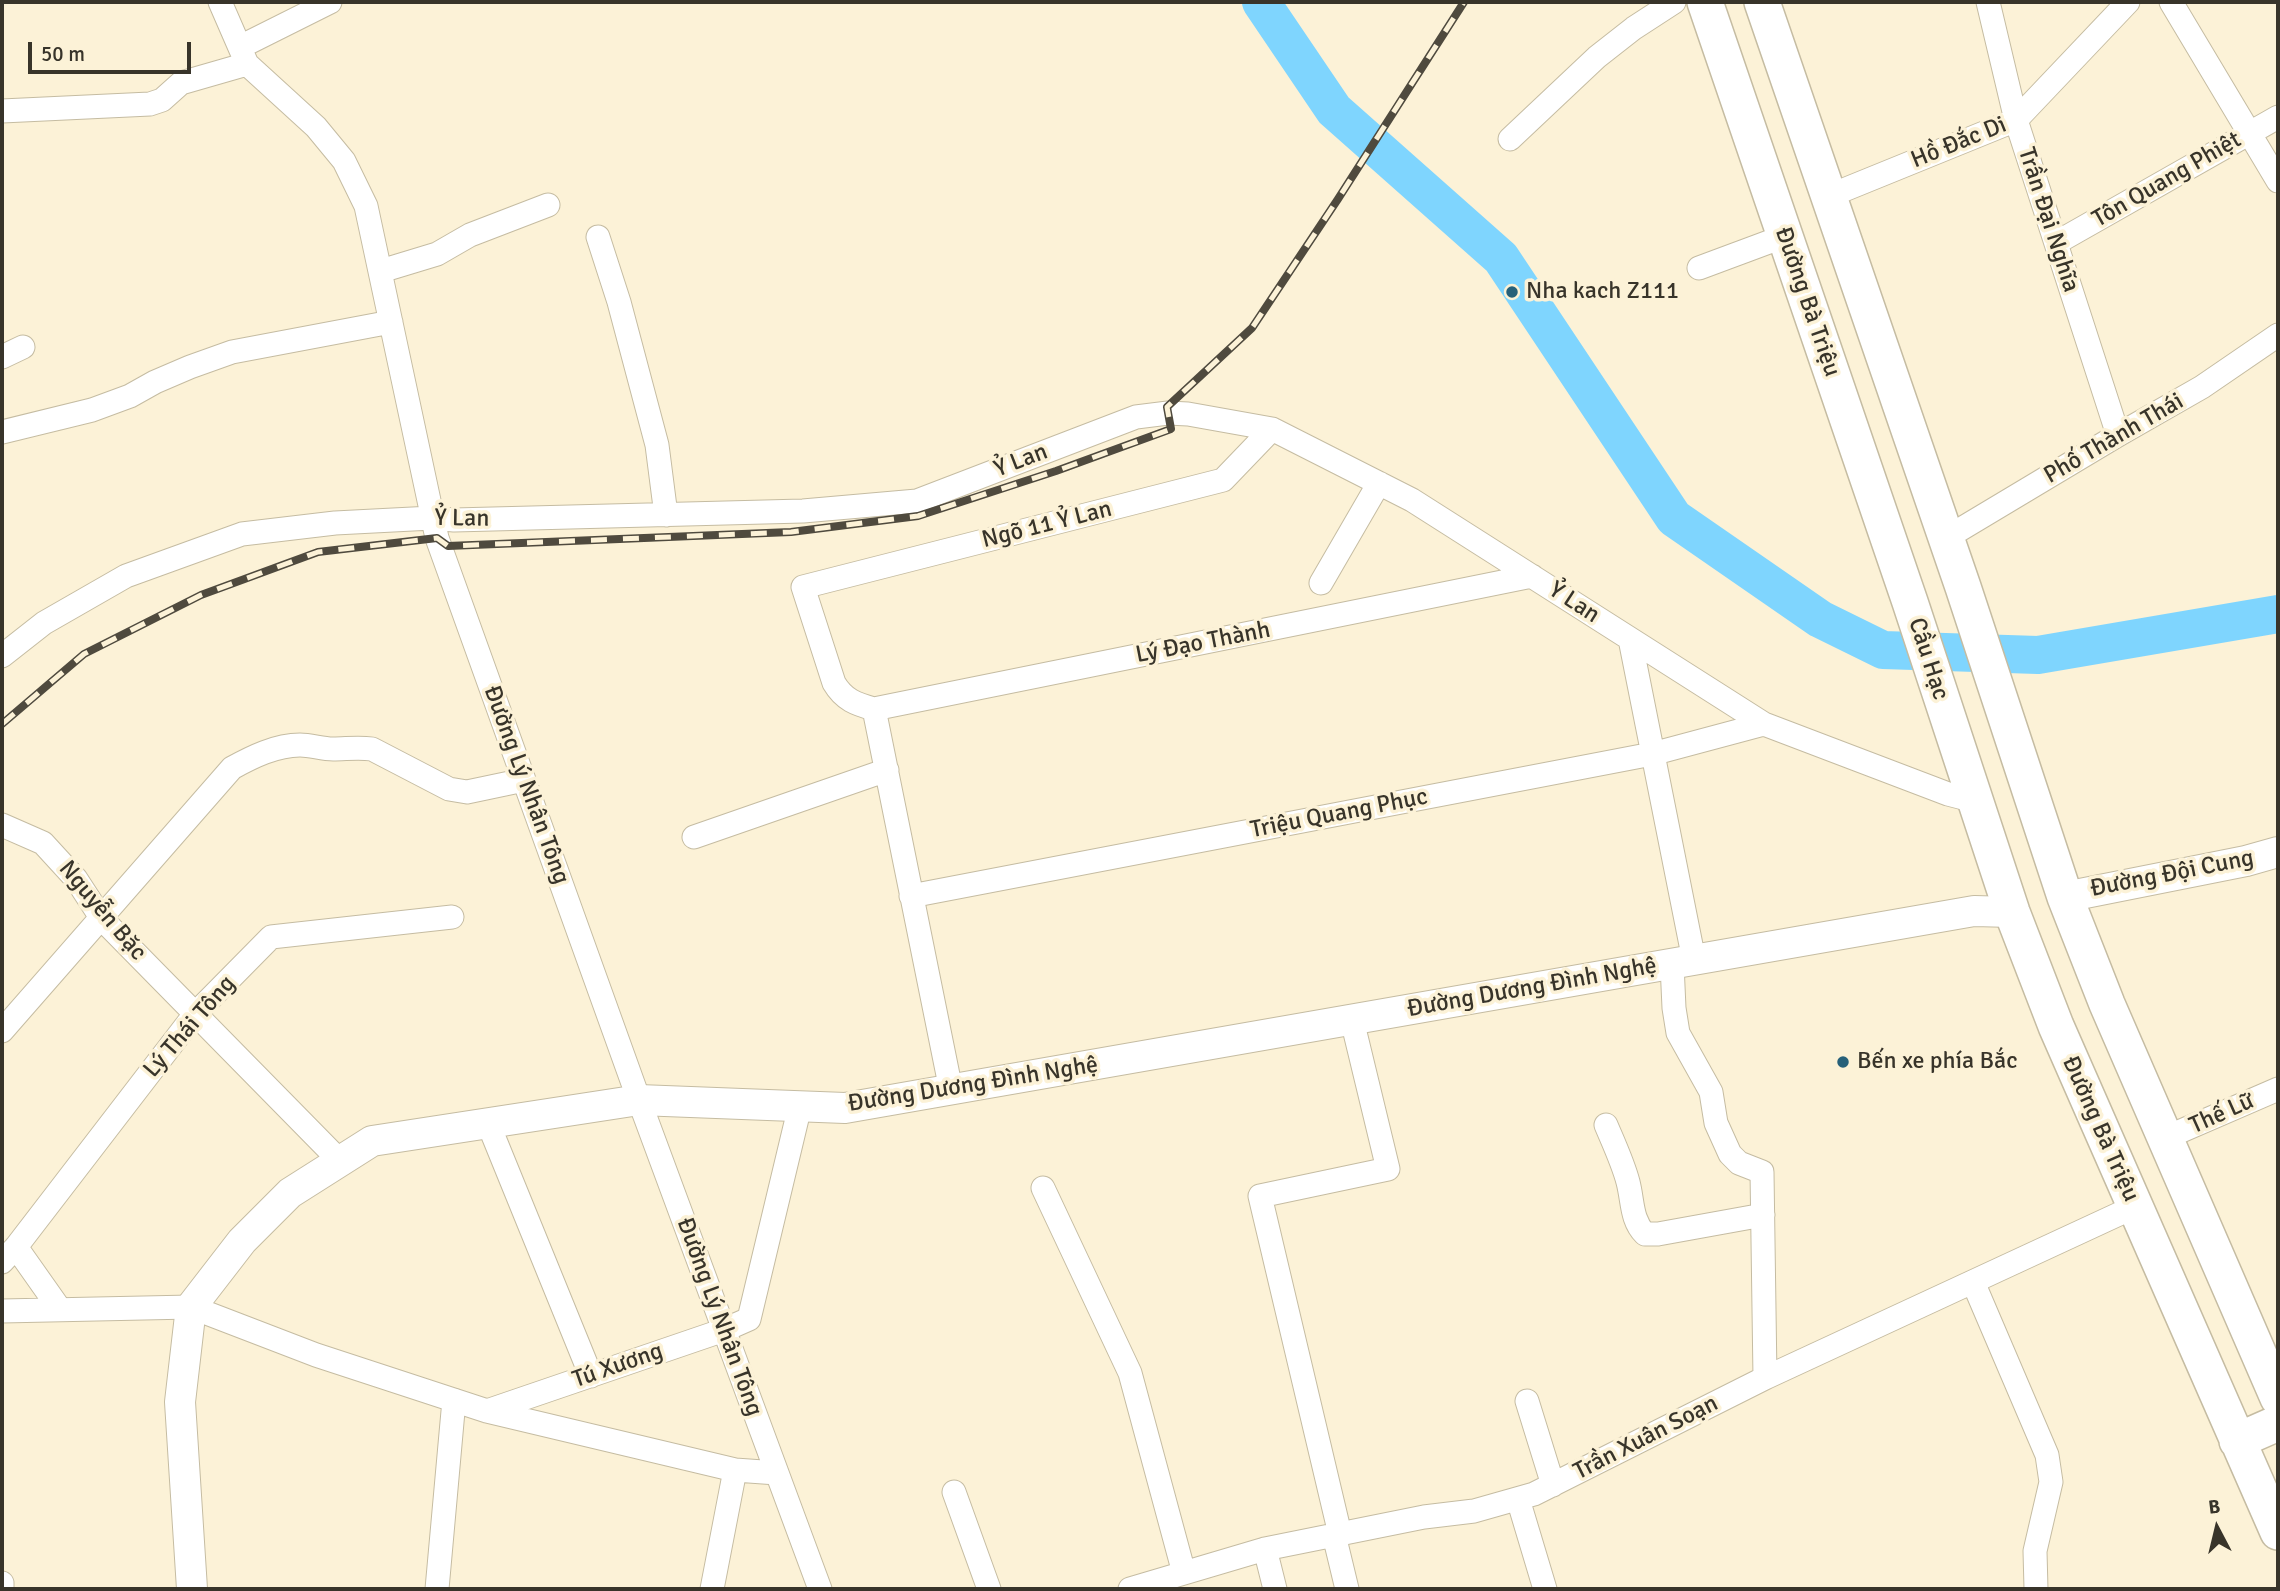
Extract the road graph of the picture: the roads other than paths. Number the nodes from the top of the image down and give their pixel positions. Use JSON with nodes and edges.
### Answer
{"nodes":[{"id":1,"x":220,"y":2,"type":"edge"},
{"id":2,"x":330,"y":2,"type":"edge"},
{"id":3,"x":1674,"y":2,"type":"edge"},
{"id":4,"x":1705,"y":2,"type":"edge"},
{"id":5,"x":1762,"y":2,"type":"edge"},
{"id":6,"x":1988,"y":2,"type":"edge"},
{"id":7,"x":2128,"y":2,"type":"edge"},
{"id":8,"x":2171,"y":2,"type":"edge"},
{"id":9,"x":243,"y":56,"type":"junction"},
{"id":10,"x":2,"y":111,"type":"edge"},
{"id":11,"x":2278,"y":117,"type":"edge"},
{"id":12,"x":2016,"y":120,"type":"junction"},
{"id":13,"x":2248,"y":134,"type":"junction"},
{"id":14,"x":1510,"y":139,"type":"dead end"},
{"id":15,"x":2278,"y":181,"type":"edge"},
{"id":16,"x":1829,"y":196,"type":"junction"},
{"id":17,"x":548,"y":205,"type":"dead end"},
{"id":18,"x":1785,"y":236,"type":"junction"},
{"id":19,"x":598,"y":237,"type":"dead end"},
{"id":20,"x":2056,"y":243,"type":"junction"},
{"id":21,"x":1699,"y":268,"type":"dead end"},
{"id":22,"x":381,"y":271,"type":"junction"},
{"id":23,"x":391,"y":322,"type":"junction"},
{"id":24,"x":2278,"y":335,"type":"edge"},
{"id":25,"x":23,"y":347,"type":"dead end"},
{"id":26,"x":2,"y":357,"type":"edge"},
{"id":27,"x":1272,"y":429,"type":"junction"},
{"id":28,"x":2,"y":432,"type":"edge"},
{"id":29,"x":2118,"y":435,"type":"junction"},
{"id":30,"x":1378,"y":483,"type":"junction"},
{"id":31,"x":666,"y":515,"type":"junction"},
{"id":32,"x":432,"y":517,"type":"junction"},
{"id":33,"x":1946,"y":538,"type":"junction"},
{"id":34,"x":1532,"y":576,"type":"junction"},
{"id":35,"x":1321,"y":583,"type":"dead end"},
{"id":36,"x":1910,"y":602,"type":"joint"},
{"id":37,"x":1630,"y":639,"type":"junction"},
{"id":38,"x":2,"y":656,"type":"edge"},
{"id":39,"x":874,"y":709,"type":"junction"},
{"id":40,"x":1947,"y":716,"type":"joint"},
{"id":41,"x":1764,"y":724,"type":"junction"},
{"id":42,"x":1652,"y":754,"type":"junction"},
{"id":43,"x":887,"y":770,"type":"junction"},
{"id":44,"x":524,"y":780,"type":"junction"},
{"id":45,"x":1975,"y":801,"type":"junction"},
{"id":46,"x":2,"y":825,"type":"edge"},
{"id":47,"x":694,"y":837,"type":"dead end"},
{"id":48,"x":2278,"y":852,"type":"edge"},
{"id":49,"x":911,"y":896,"type":"junction"},
{"id":50,"x":2065,"y":897,"type":"junction"},
{"id":51,"x":2012,"y":912,"type":"junction"},
{"id":52,"x":452,"y":917,"type":"dead end"},
{"id":53,"x":102,"y":919,"type":"junction"},
{"id":54,"x":1683,"y":962,"type":"junction"},
{"id":55,"x":195,"y":1014,"type":"junction"},
{"id":56,"x":1352,"y":1020,"type":"junction"},
{"id":57,"x":2,"y":1031,"type":"edge"},
{"id":58,"x":2278,"y":1089,"type":"edge"},
{"id":59,"x":951,"y":1090,"type":"junction"},
{"id":60,"x":639,"y":1100,"type":"junction"},
{"id":61,"x":800,"y":1106,"type":"junction"},
{"id":62,"x":488,"y":1123,"type":"junction"},
{"id":63,"x":1606,"y":1125,"type":"dead end"},
{"id":64,"x":2165,"y":1138,"type":"junction"},
{"id":65,"x":340,"y":1161,"type":"junction"},
{"id":66,"x":1043,"y":1188,"type":"dead end"},
{"id":67,"x":2134,"y":1207,"type":"junction"},
{"id":68,"x":1763,"y":1215,"type":"junction"},
{"id":69,"x":9,"y":1255,"type":"edge"},
{"id":70,"x":1973,"y":1282,"type":"junction"},
{"id":71,"x":191,"y":1307,"type":"junction"},
{"id":72,"x":59,"y":1308,"type":"junction"},
{"id":73,"x":2,"y":1311,"type":"edge"},
{"id":74,"x":724,"y":1330,"type":"junction"},
{"id":75,"x":590,"y":1376,"type":"junction"},
{"id":76,"x":1765,"y":1378,"type":"junction"},
{"id":77,"x":2278,"y":1398,"type":"edge"},
{"id":78,"x":454,"y":1401,"type":"junction"},
{"id":79,"x":1527,"y":1401,"type":"dead end"},
{"id":80,"x":487,"y":1411,"type":"junction"},
{"id":81,"x":2278,"y":1423,"type":"edge"},
{"id":82,"x":2236,"y":1441,"type":"junction"},
{"id":83,"x":735,"y":1470,"type":"junction"},
{"id":84,"x":777,"y":1473,"type":"junction"},
{"id":85,"x":1553,"y":1485,"type":"junction"},
{"id":86,"x":954,"y":1492,"type":"dead end"},
{"id":87,"x":1518,"y":1499,"type":"junction"},
{"id":88,"x":2278,"y":1532,"type":"edge"},
{"id":89,"x":1337,"y":1534,"type":"junction"},
{"id":90,"x":1265,"y":1549,"type":"junction"},
{"id":91,"x":1184,"y":1573,"type":"junction"},
{"id":92,"x":2,"y":1583,"type":"edge"},
{"id":93,"x":2,"y":1589,"type":"edge"},
{"id":94,"x":192,"y":1589,"type":"edge"},
{"id":95,"x":437,"y":1589,"type":"edge"},
{"id":96,"x":712,"y":1589,"type":"edge"},
{"id":97,"x":820,"y":1589,"type":"edge"},
{"id":98,"x":989,"y":1589,"type":"edge"},
{"id":99,"x":1130,"y":1589,"type":"edge"},
{"id":100,"x":1275,"y":1589,"type":"edge"},
{"id":101,"x":1347,"y":1589,"type":"edge"},
{"id":102,"x":1545,"y":1589,"type":"edge"},
{"id":103,"x":2036,"y":1589,"type":"edge"}],
"edges":[{"from":1,"to":9,"type":"street","name":"Đường Lý Nhân Tông"},
{"from":2,"to":9,"type":"street"},
{"from":3,"to":14,"type":"street"},
{"from":4,"to":18,"type":"highway","name":"Đường Bà Triệu"},
{"from":5,"to":16,"type":"highway"},
{"from":6,"to":12,"type":"street","name":"Trần Đại Nghĩa"},
{"from":7,"to":12,"type":"street","name":"Hồ Đắc Di"},
{"from":8,"to":13,"type":"street"},
{"from":9,"to":10,"type":"street"},
{"from":9,"to":22,"type":"street","name":"Đường Lý Nhân Tông"},
{"from":11,"to":13,"type":"street","name":"Tôn Quang Phiệt"},
{"from":12,"to":16,"type":"street","name":"Hồ Đắc Di"},
{"from":12,"to":20,"type":"street","name":"Trần Đại Nghĩa"},
{"from":13,"to":15,"type":"street"},
{"from":13,"to":20,"type":"street","name":"Tôn Quang Phiệt"},
{"from":16,"to":33,"type":"highway"},
{"from":17,"to":22,"type":"street"},
{"from":18,"to":21,"type":"street"},
{"from":18,"to":36,"type":"highway","name":"Đường Bà Triệu"},
{"from":19,"to":31,"type":"street"},
{"from":20,"to":29,"type":"street","name":"Trần Đại Nghĩa"},
{"from":22,"to":23,"type":"street","name":"Đường Lý Nhân Tông"},
{"from":23,"to":28,"type":"street"},
{"from":23,"to":32,"type":"street","name":"Đường Lý Nhân Tông"},
{"from":24,"to":29,"type":"street","name":"Phố Thành Thái"},
{"from":25,"to":26,"type":"street"},
{"from":27,"to":30,"type":"street","name":"Ỷ Lan"},
{"from":27,"to":31,"type":"street","name":"Ỷ Lan"},
{"from":27,"to":39,"type":"street","name":"Ngõ 11 Ỷ Lan"},
{"from":29,"to":33,"type":"street","name":"Phố Thành Thái"},
{"from":30,"to":34,"type":"street","name":"Ỷ Lan"},
{"from":30,"to":35,"type":"street"},
{"from":31,"to":32,"type":"street","name":"Ỷ Lan"},
{"from":32,"to":38,"type":"street","name":"Ỷ Lan"},
{"from":32,"to":44,"type":"street","name":"Đường Lý Nhân Tông"},
{"from":33,"to":50,"type":"highway"},
{"from":34,"to":37,"type":"street","name":"Ỷ Lan"},
{"from":34,"to":39,"type":"street","name":"Lý Đạo Thành"},
{"from":36,"to":40,"type":"highway","name":"Cầu Hạc"},
{"from":37,"to":41,"type":"street","name":"Ỷ Lan"},
{"from":37,"to":42,"type":"street"},
{"from":39,"to":43,"type":"street"},
{"from":40,"to":45,"type":"highway","name":"Đường Bà Triệu"},
{"from":41,"to":42,"type":"street","name":"Triệu Quang Phục"},
{"from":41,"to":45,"type":"street","name":"Ỷ Lan"},
{"from":42,"to":49,"type":"street","name":"Triệu Quang Phục"},
{"from":42,"to":54,"type":"street"},
{"from":43,"to":47,"type":"street"},
{"from":43,"to":49,"type":"street"},
{"from":44,"to":53,"type":"street"},
{"from":44,"to":60,"type":"street","name":"Đường Lý Nhân Tông"},
{"from":45,"to":51,"type":"highway","name":"Đường Bà Triệu"},
{"from":46,"to":53,"type":"street","name":"Nguyễn Bặc"},
{"from":48,"to":50,"type":"main road","name":"Đường Đội Cung"},
{"from":49,"to":59,"type":"street"},
{"from":50,"to":51,"type":"highway"},
{"from":50,"to":64,"type":"highway"},
{"from":51,"to":54,"type":"main road","name":"Đường Dương Đình Nghệ"},
{"from":51,"to":67,"type":"highway","name":"Đường Bà Triệu"},
{"from":52,"to":55,"type":"street","name":"Lý Thái Tông"},
{"from":53,"to":55,"type":"street","name":"Nguyễn Bặc"},
{"from":53,"to":57,"type":"street"},
{"from":54,"to":56,"type":"main road","name":"Đường Dương Đình Nghệ"},
{"from":54,"to":68,"type":"street"},
{"from":55,"to":65,"type":"street","name":"Nguyễn Bặc"},
{"from":55,"to":69,"type":"street","name":"Lý Thái Tông"},
{"from":56,"to":59,"type":"main road","name":"Đường Dương Đình Nghệ"},
{"from":56,"to":89,"type":"street"},
{"from":58,"to":64,"type":"street","name":"Thế Lữ"},
{"from":59,"to":61,"type":"main road","name":"Đường Dương Đình Nghệ"},
{"from":60,"to":61,"type":"main road","name":"Đường Dương Đình Nghệ"},
{"from":60,"to":62,"type":"main road","name":"Đường Dương Đình Nghệ"},
{"from":60,"to":74,"type":"street","name":"Đường Lý Nhân Tông"},
{"from":61,"to":74,"type":"street","name":"Tú Xương"},
{"from":62,"to":65,"type":"main road","name":"Đường Dương Đình Nghệ"},
{"from":62,"to":75,"type":"street"},
{"from":63,"to":68,"type":"street"},
{"from":64,"to":77,"type":"highway"},
{"from":65,"to":71,"type":"main road","name":"Đường Dương Đình Nghệ"},
{"from":66,"to":91,"type":"street"},
{"from":67,"to":70,"type":"street","name":"Trần Xuân Soạn"},
{"from":67,"to":82,"type":"highway","name":"Đường Bà Triệu"},
{"from":68,"to":76,"type":"street"},
{"from":69,"to":72,"type":"street"},
{"from":70,"to":76,"type":"street","name":"Trần Xuân Soạn"},
{"from":70,"to":103,"type":"street"},
{"from":71,"to":72,"type":"street"},
{"from":71,"to":78,"type":"street"},
{"from":71,"to":94,"type":"main road"},
{"from":72,"to":73,"type":"street"},
{"from":74,"to":75,"type":"street","name":"Tú Xương"},
{"from":74,"to":84,"type":"street","name":"Đường Lý Nhân Tông"},
{"from":75,"to":80,"type":"street","name":"Tú Xương"},
{"from":76,"to":85,"type":"street","name":"Trần Xuân Soạn"},
{"from":78,"to":80,"type":"street"},
{"from":78,"to":95,"type":"street"},
{"from":79,"to":85,"type":"street"},
{"from":80,"to":83,"type":"street"},
{"from":81,"to":82,"type":"highway"},
{"from":82,"to":88,"type":"highway","name":"Đường Bà Triệu"},
{"from":83,"to":84,"type":"street"},
{"from":83,"to":96,"type":"street"},
{"from":84,"to":97,"type":"street","name":"Đường Lý Nhân Tông"},
{"from":85,"to":87,"type":"street","name":"Trần Xuân Soạn"},
{"from":86,"to":98,"type":"street"},
{"from":87,"to":89,"type":"street","name":"Trần Xuân Soạn"},
{"from":87,"to":102,"type":"street"},
{"from":89,"to":90,"type":"street","name":"Trần Xuân Soạn"},
{"from":89,"to":101,"type":"street"},
{"from":90,"to":91,"type":"street","name":"Trần Xuân Soạn"},
{"from":90,"to":100,"type":"street"},
{"from":91,"to":99,"type":"street","name":"Trần Xuân Soạn"},
{"from":92,"to":93,"type":"street"}]}
